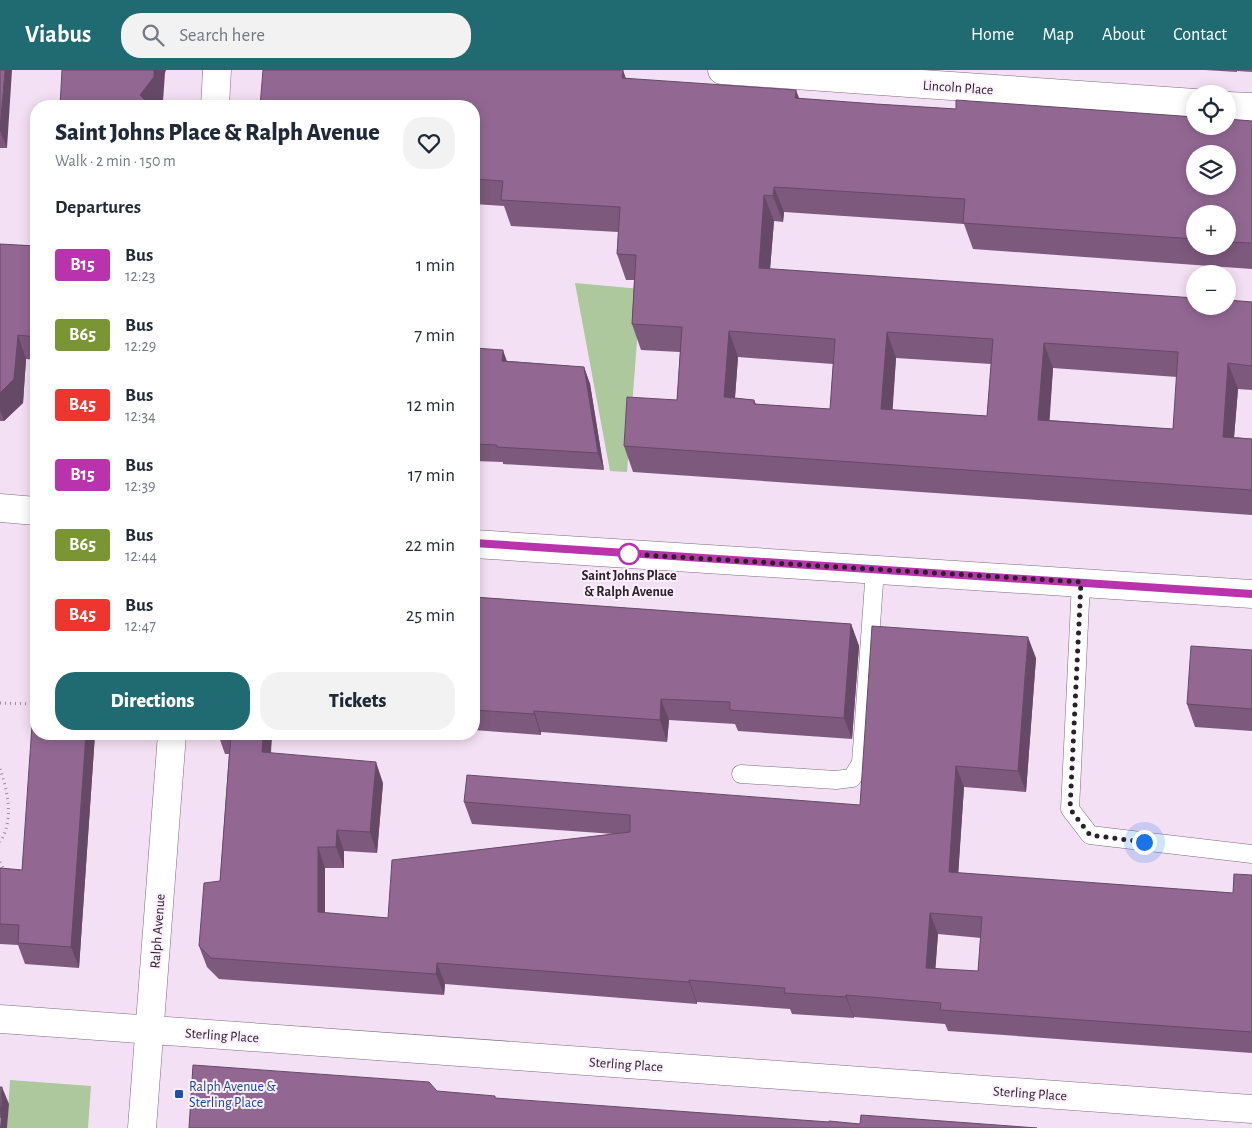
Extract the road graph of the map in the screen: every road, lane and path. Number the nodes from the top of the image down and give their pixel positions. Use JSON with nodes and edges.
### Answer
{"nodes":[{"id":1,"x":217,"y":70,"type":"edge"},
{"id":2,"x":722,"y":70,"type":"edge"},
{"id":3,"x":214,"y":100,"type":"edge"},
{"id":4,"x":1186,"y":102,"type":"edge"},
{"id":5,"x":1236,"y":106,"type":"edge"},
{"id":6,"x":1252,"y":107,"type":"edge"},
{"id":7,"x":0,"y":508,"type":"edge"},
{"id":8,"x":30,"y":510,"type":"edge"},
{"id":9,"x":480,"y":544,"type":"edge"},
{"id":10,"x":875,"y":569,"type":"junction"},
{"id":11,"x":1081,"y":582,"type":"junction"},
{"id":12,"x":1252,"y":594,"type":"edge"},
{"id":13,"x":0,"y":703,"type":"edge"},
{"id":14,"x":30,"y":704,"type":"edge"},
{"id":15,"x":172,"y":740,"type":"edge"},
{"id":16,"x":0,"y":769,"type":"edge"},
{"id":17,"x":741,"y":774,"type":"dead end"},
{"id":18,"x":0,"y":842,"type":"edge"},
{"id":19,"x":1252,"y":854,"type":"edge"},
{"id":20,"x":0,"y":862,"type":"edge"},
{"id":21,"x":6,"y":875,"type":"edge"},
{"id":22,"x":0,"y":1019,"type":"edge"},
{"id":23,"x":149,"y":1030,"type":"junction"},
{"id":24,"x":1252,"y":1109,"type":"edge"},
{"id":25,"x":142,"y":1128,"type":"edge"}],
"edges":[{"from":1,"to":3,"type":"street"},
{"from":2,"to":4,"type":"street","name":"Lincoln Place"},
{"from":5,"to":6,"type":"street"},
{"from":7,"to":8,"type":"street"},
{"from":9,"to":10,"type":"street"},
{"from":10,"to":11,"type":"street"},
{"from":10,"to":17,"type":"lane"},
{"from":11,"to":12,"type":"street"},
{"from":11,"to":19,"type":"lane"},
{"from":13,"to":14,"type":"path"},
{"from":15,"to":23,"type":"street","name":"Ralph Avenue"},
{"from":16,"to":18,"type":"path"},
{"from":20,"to":21,"type":"path"},
{"from":22,"to":23,"type":"street","name":"Sterling Place"},
{"from":23,"to":24,"type":"street","name":"Sterling Place"},
{"from":23,"to":25,"type":"street","name":"Ralph Avenue"}]}
